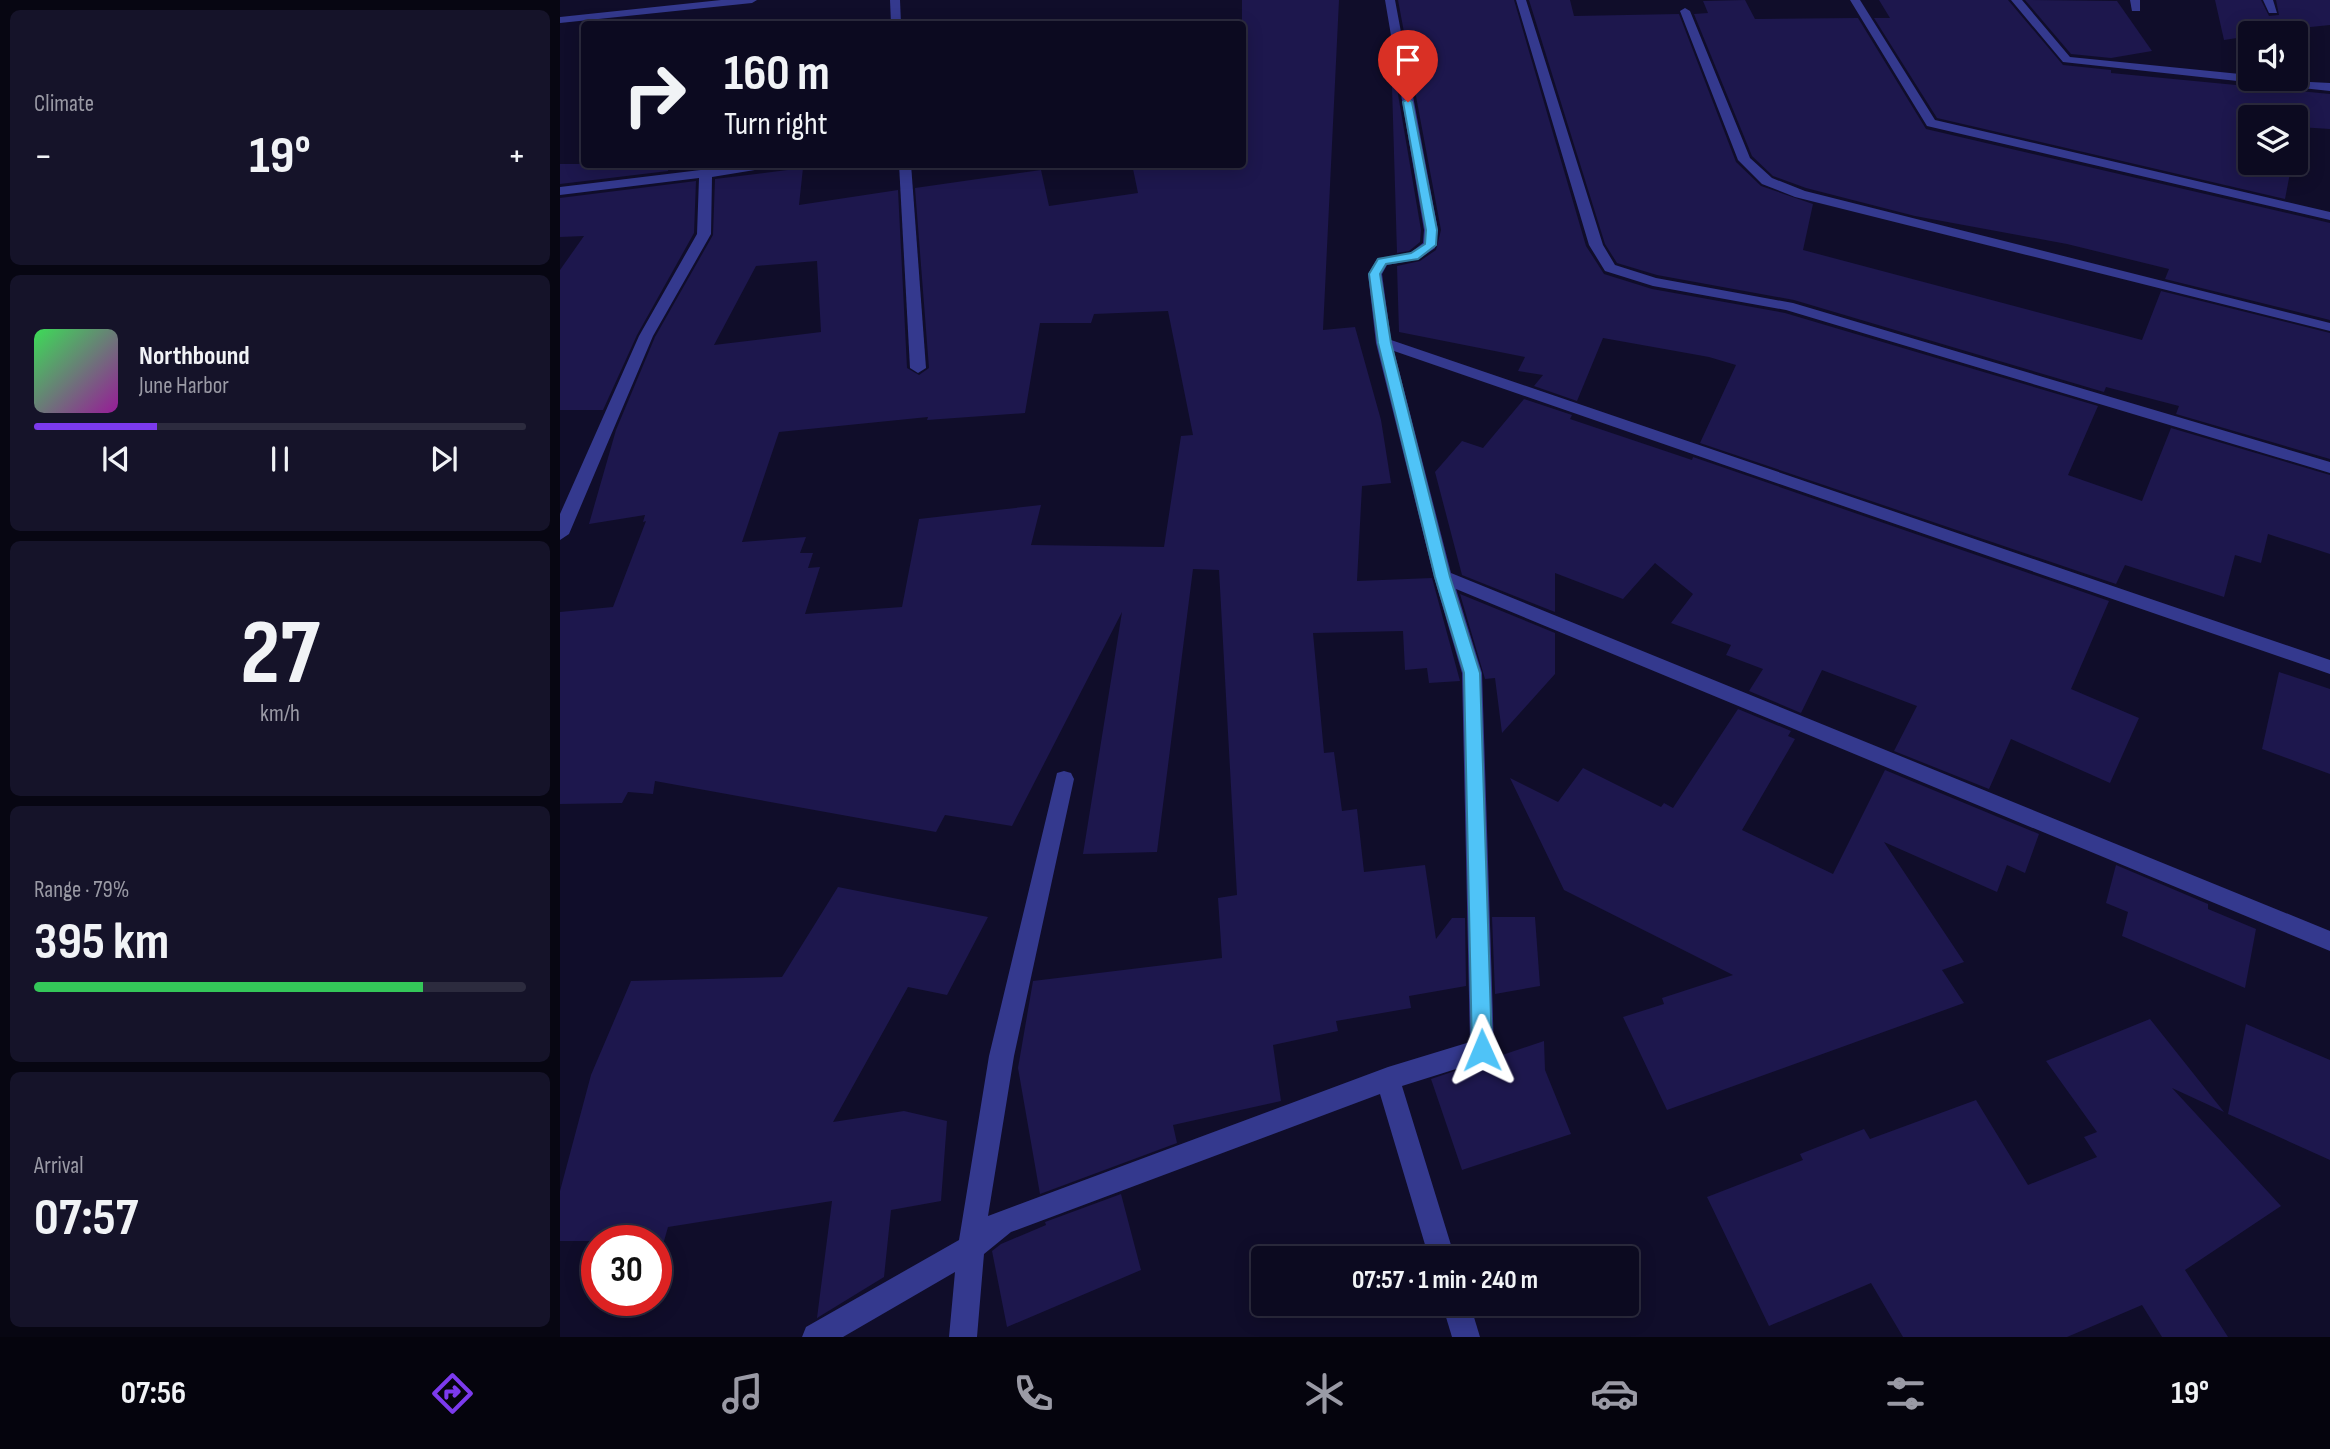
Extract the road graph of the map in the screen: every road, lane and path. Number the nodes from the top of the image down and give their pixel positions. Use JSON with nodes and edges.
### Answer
{"nodes":[{"id":1,"x":751,"y":0,"type":"edge"},
{"id":2,"x":895,"y":0,"type":"edge"},
{"id":3,"x":1390,"y":0,"type":"edge"},
{"id":4,"x":1521,"y":0,"type":"edge"},
{"id":5,"x":1855,"y":0,"type":"edge"},
{"id":6,"x":2016,"y":0,"type":"edge"},
{"id":7,"x":1685,"y":11,"type":"dead end"},
{"id":8,"x":560,"y":20,"type":"edge"},
{"id":9,"x":896,"y":21,"type":"edge"},
{"id":10,"x":2330,"y":87,"type":"edge"},
{"id":11,"x":757,"y":168,"type":"edge"},
{"id":12,"x":905,"y":168,"type":"edge"},
{"id":13,"x":706,"y":175,"type":"junction"},
{"id":14,"x":560,"y":191,"type":"edge"},
{"id":15,"x":2330,"y":216,"type":"edge"},
{"id":16,"x":2330,"y":327,"type":"edge"},
{"id":17,"x":1384,"y":343,"type":"junction"},
{"id":18,"x":918,"y":368,"type":"dead end"},
{"id":19,"x":2330,"y":468,"type":"edge"},
{"id":20,"x":560,"y":534,"type":"edge"},
{"id":21,"x":1443,"y":577,"type":"junction"},
{"id":22,"x":2330,"y":667,"type":"edge"},
{"id":23,"x":1063,"y":779,"type":"dead end"},
{"id":24,"x":2330,"y":942,"type":"edge"},
{"id":25,"x":1388,"y":1079,"type":"junction"},
{"id":26,"x":1438,"y":1246,"type":"edge"},
{"id":27,"x":969,"y":1249,"type":"junction"},
{"id":28,"x":1460,"y":1316,"type":"edge"},
{"id":29,"x":816,"y":1337,"type":"edge"},
{"id":30,"x":963,"y":1337,"type":"edge"},
{"id":31,"x":1466,"y":1337,"type":"edge"}],
"edges":[{"from":1,"to":8,"type":"street"},
{"from":2,"to":9,"type":"street"},
{"from":3,"to":17,"type":"street"},
{"from":4,"to":19,"type":"street"},
{"from":5,"to":15,"type":"street"},
{"from":6,"to":10,"type":"street"},
{"from":7,"to":16,"type":"street"},
{"from":11,"to":13,"type":"street"},
{"from":12,"to":18,"type":"street"},
{"from":13,"to":14,"type":"street"},
{"from":13,"to":20,"type":"street"},
{"from":17,"to":21,"type":"street"},
{"from":17,"to":22,"type":"street"},
{"from":21,"to":24,"type":"street"},
{"from":21,"to":25,"type":"street"},
{"from":23,"to":27,"type":"street"},
{"from":25,"to":26,"type":"street"},
{"from":25,"to":27,"type":"street"},
{"from":27,"to":29,"type":"street"},
{"from":27,"to":30,"type":"street"},
{"from":28,"to":31,"type":"street"}]}
